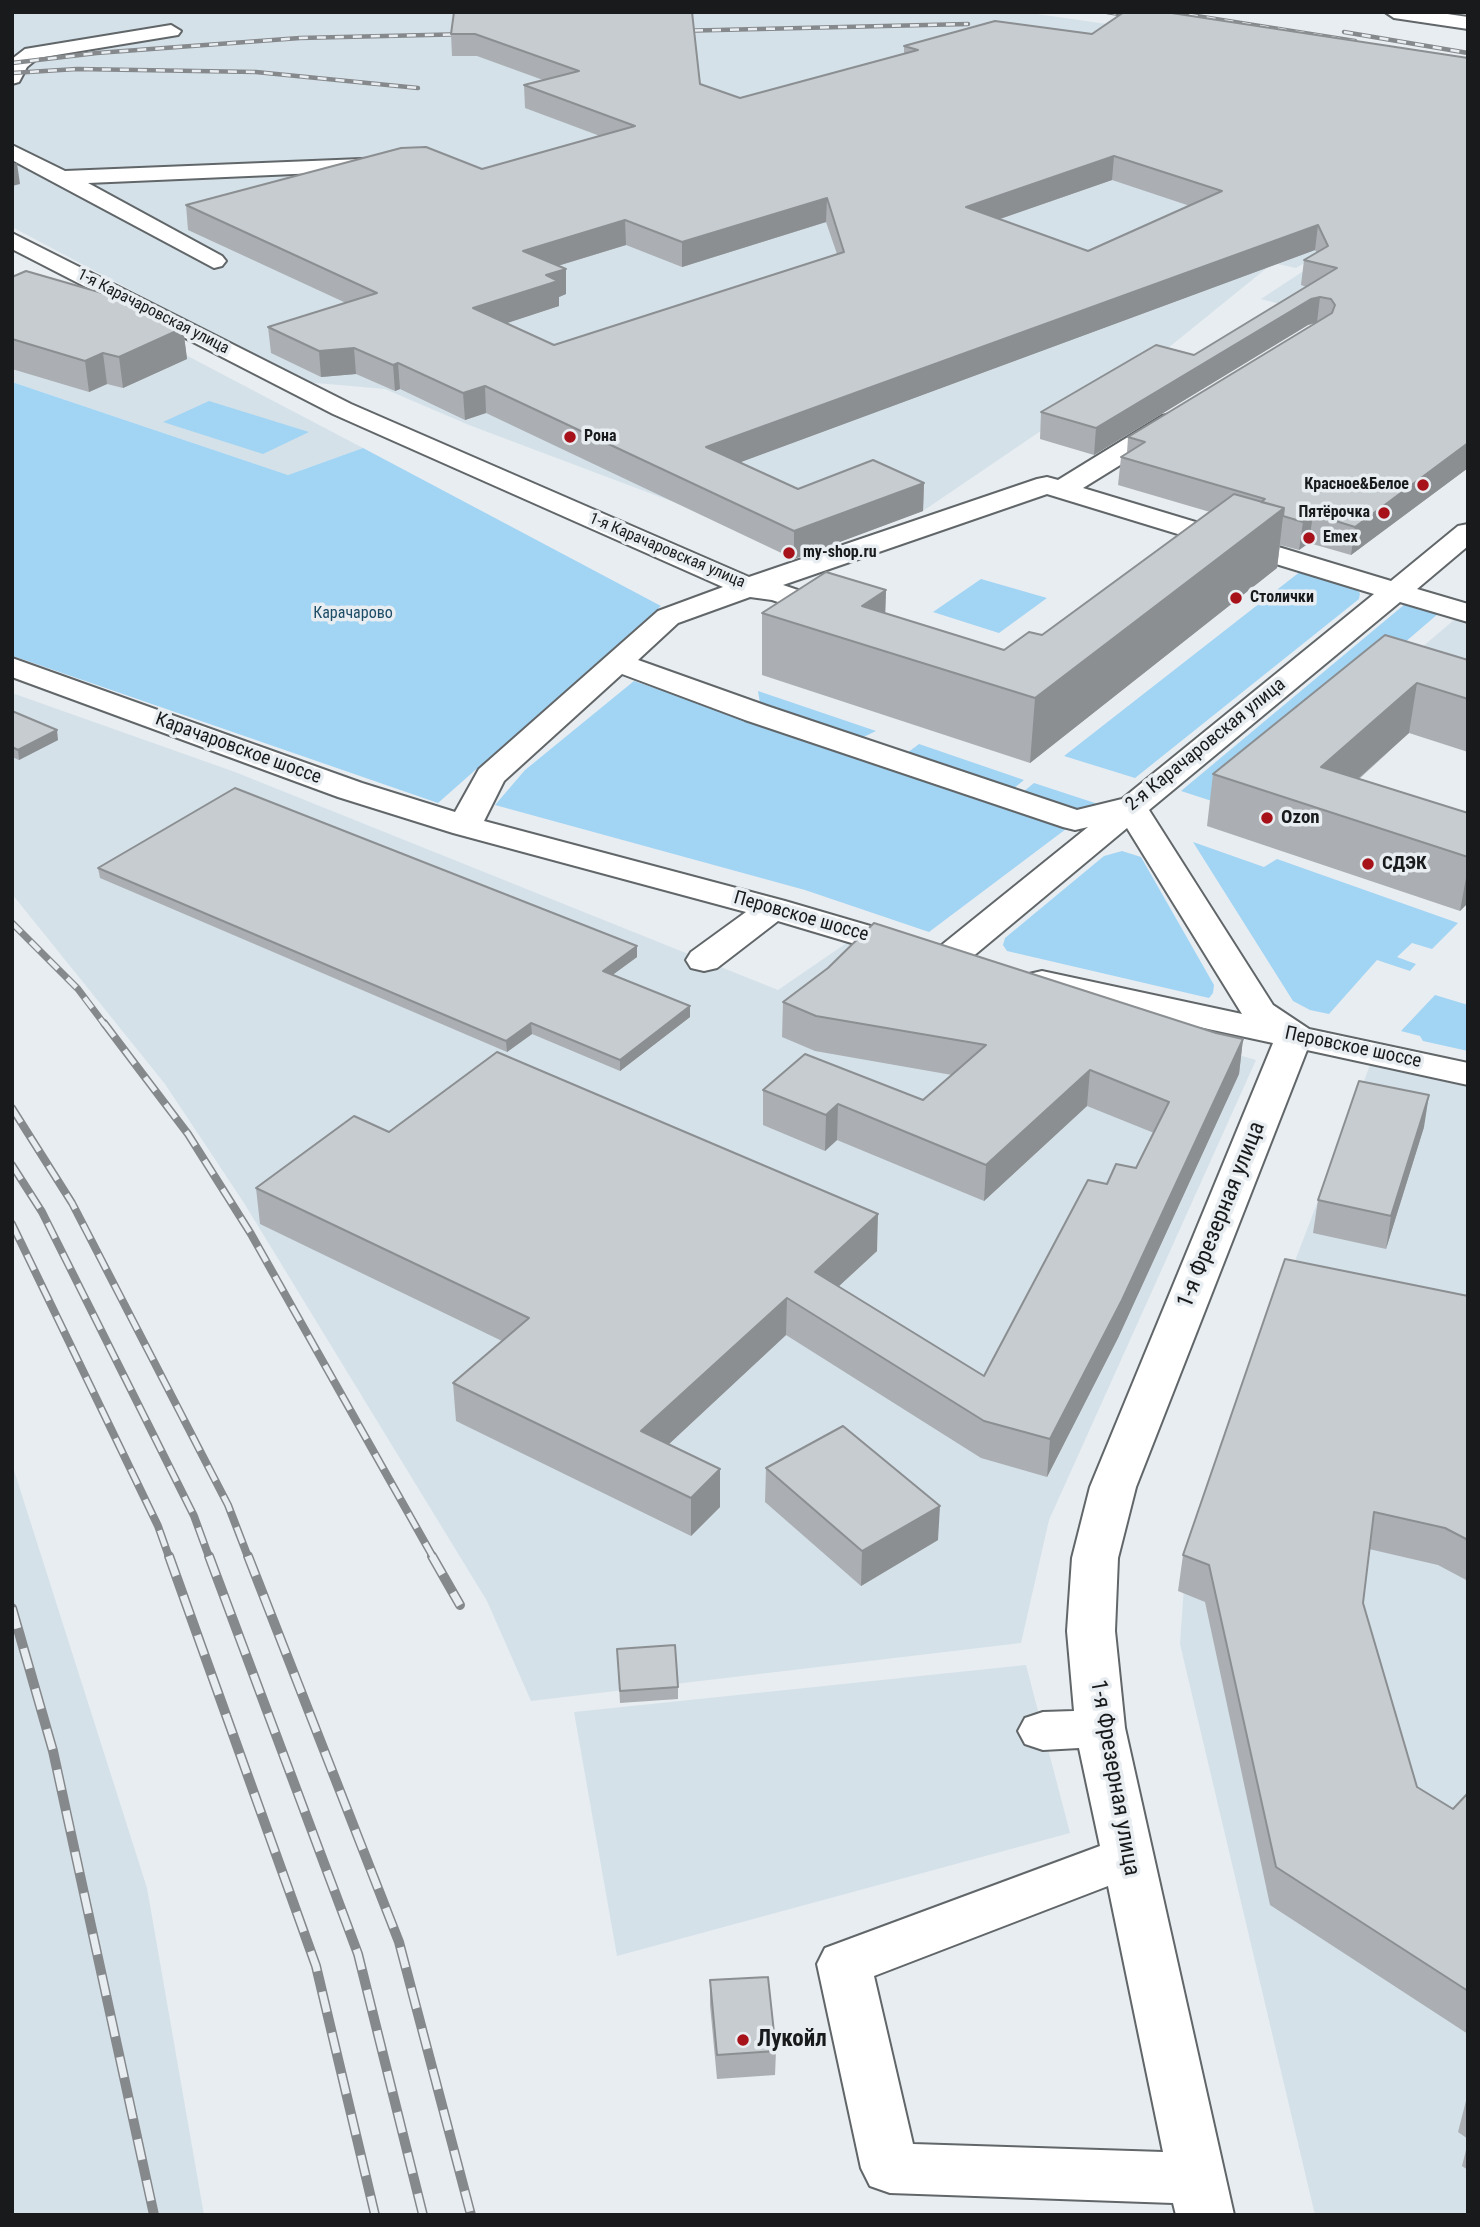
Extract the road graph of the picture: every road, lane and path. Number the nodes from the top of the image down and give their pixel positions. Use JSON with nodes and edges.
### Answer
{"nodes":[{"id":1,"x":1394,"y":12,"type":"edge"},
{"id":2,"x":1468,"y":23,"type":"edge"},
{"id":3,"x":171,"y":31,"type":"dead end"},
{"id":4,"x":12,"y":78,"type":"edge"},
{"id":5,"x":12,"y":151,"type":"edge"},
{"id":6,"x":409,"y":163,"type":"edge"},
{"id":7,"x":61,"y":178,"type":"junction"},
{"id":8,"x":12,"y":240,"type":"edge"},
{"id":9,"x":214,"y":261,"type":"dead end"},
{"id":10,"x":184,"y":328,"type":"junction"},
{"id":11,"x":151,"y":337,"type":"edge"},
{"id":12,"x":1192,"y":409,"type":"edge"},
{"id":13,"x":1062,"y":489,"type":"junction"},
{"id":14,"x":1468,"y":532,"type":"edge"},
{"id":15,"x":1198,"y":533,"type":"junction"},
{"id":16,"x":1172,"y":554,"type":"edge"},
{"id":17,"x":750,"y":588,"type":"junction"},
{"id":18,"x":1394,"y":591,"type":"junction"},
{"id":19,"x":1468,"y":613,"type":"edge"},
{"id":20,"x":870,"y":625,"type":"edge"},
{"id":21,"x":619,"y":663,"type":"junction"},
{"id":22,"x":12,"y":667,"type":"edge"},
{"id":23,"x":1131,"y":807,"type":"junction"},
{"id":24,"x":465,"y":826,"type":"junction"},
{"id":25,"x":773,"y":908,"type":"junction"},
{"id":26,"x":704,"y":960,"type":"dead end"},
{"id":27,"x":946,"y":960,"type":"junction"},
{"id":28,"x":1295,"y":1035,"type":"junction"},
{"id":29,"x":1468,"y":1074,"type":"edge"},
{"id":30,"x":1100,"y":1728,"type":"junction"},
{"id":31,"x":1043,"y":1731,"type":"dead end"},
{"id":32,"x":1128,"y":1857,"type":"junction"},
{"id":33,"x":1200,"y":2196,"type":"edge"}],
"edges":[{"from":1,"to":2,"type":"street"},
{"from":3,"to":4,"type":"street"},
{"from":5,"to":7,"type":"street"},
{"from":6,"to":7,"type":"street"},
{"from":7,"to":9,"type":"street"},
{"from":8,"to":10,"type":"street","name":"1-я Карачаровская улица"},
{"from":10,"to":11,"type":"street"},
{"from":10,"to":17,"type":"street","name":"1-я Карачаровская улица"},
{"from":12,"to":13,"type":"street"},
{"from":13,"to":15,"type":"street","name":"1-я Карачаровская улица"},
{"from":13,"to":17,"type":"street","name":"1-я Карачаровская улица"},
{"from":14,"to":18,"type":"street","name":"2-я Карачаровская улица"},
{"from":15,"to":16,"type":"street"},
{"from":15,"to":18,"type":"street","name":"1-я Карачаровская улица"},
{"from":17,"to":20,"type":"street"},
{"from":17,"to":21,"type":"street"},
{"from":18,"to":19,"type":"street","name":"1-я Карачаровская улица"},
{"from":18,"to":23,"type":"street","name":"2-я Карачаровская улица"},
{"from":21,"to":23,"type":"street"},
{"from":21,"to":24,"type":"street"},
{"from":22,"to":24,"type":"street","name":"Карачаровское шоссе"},
{"from":23,"to":27,"type":"street","name":"2-я Карачаровская улица"},
{"from":23,"to":28,"type":"street"},
{"from":24,"to":25,"type":"street","name":"Перовское шоссе"},
{"from":25,"to":26,"type":"street"},
{"from":25,"to":27,"type":"street","name":"Перовское шоссе"},
{"from":27,"to":28,"type":"street","name":"Перовское шоссе"},
{"from":28,"to":29,"type":"street","name":"Перовское шоссе"},
{"from":28,"to":30,"type":"street","name":"1-я Фрезерная улица"},
{"from":30,"to":31,"type":"street"},
{"from":30,"to":32,"type":"street","name":"1-я Фрезерная улица"},
{"from":32,"to":33,"type":"street","name":"1-я Фрезерная улица"},
{"from":32,"to":33,"type":"street"}]}
